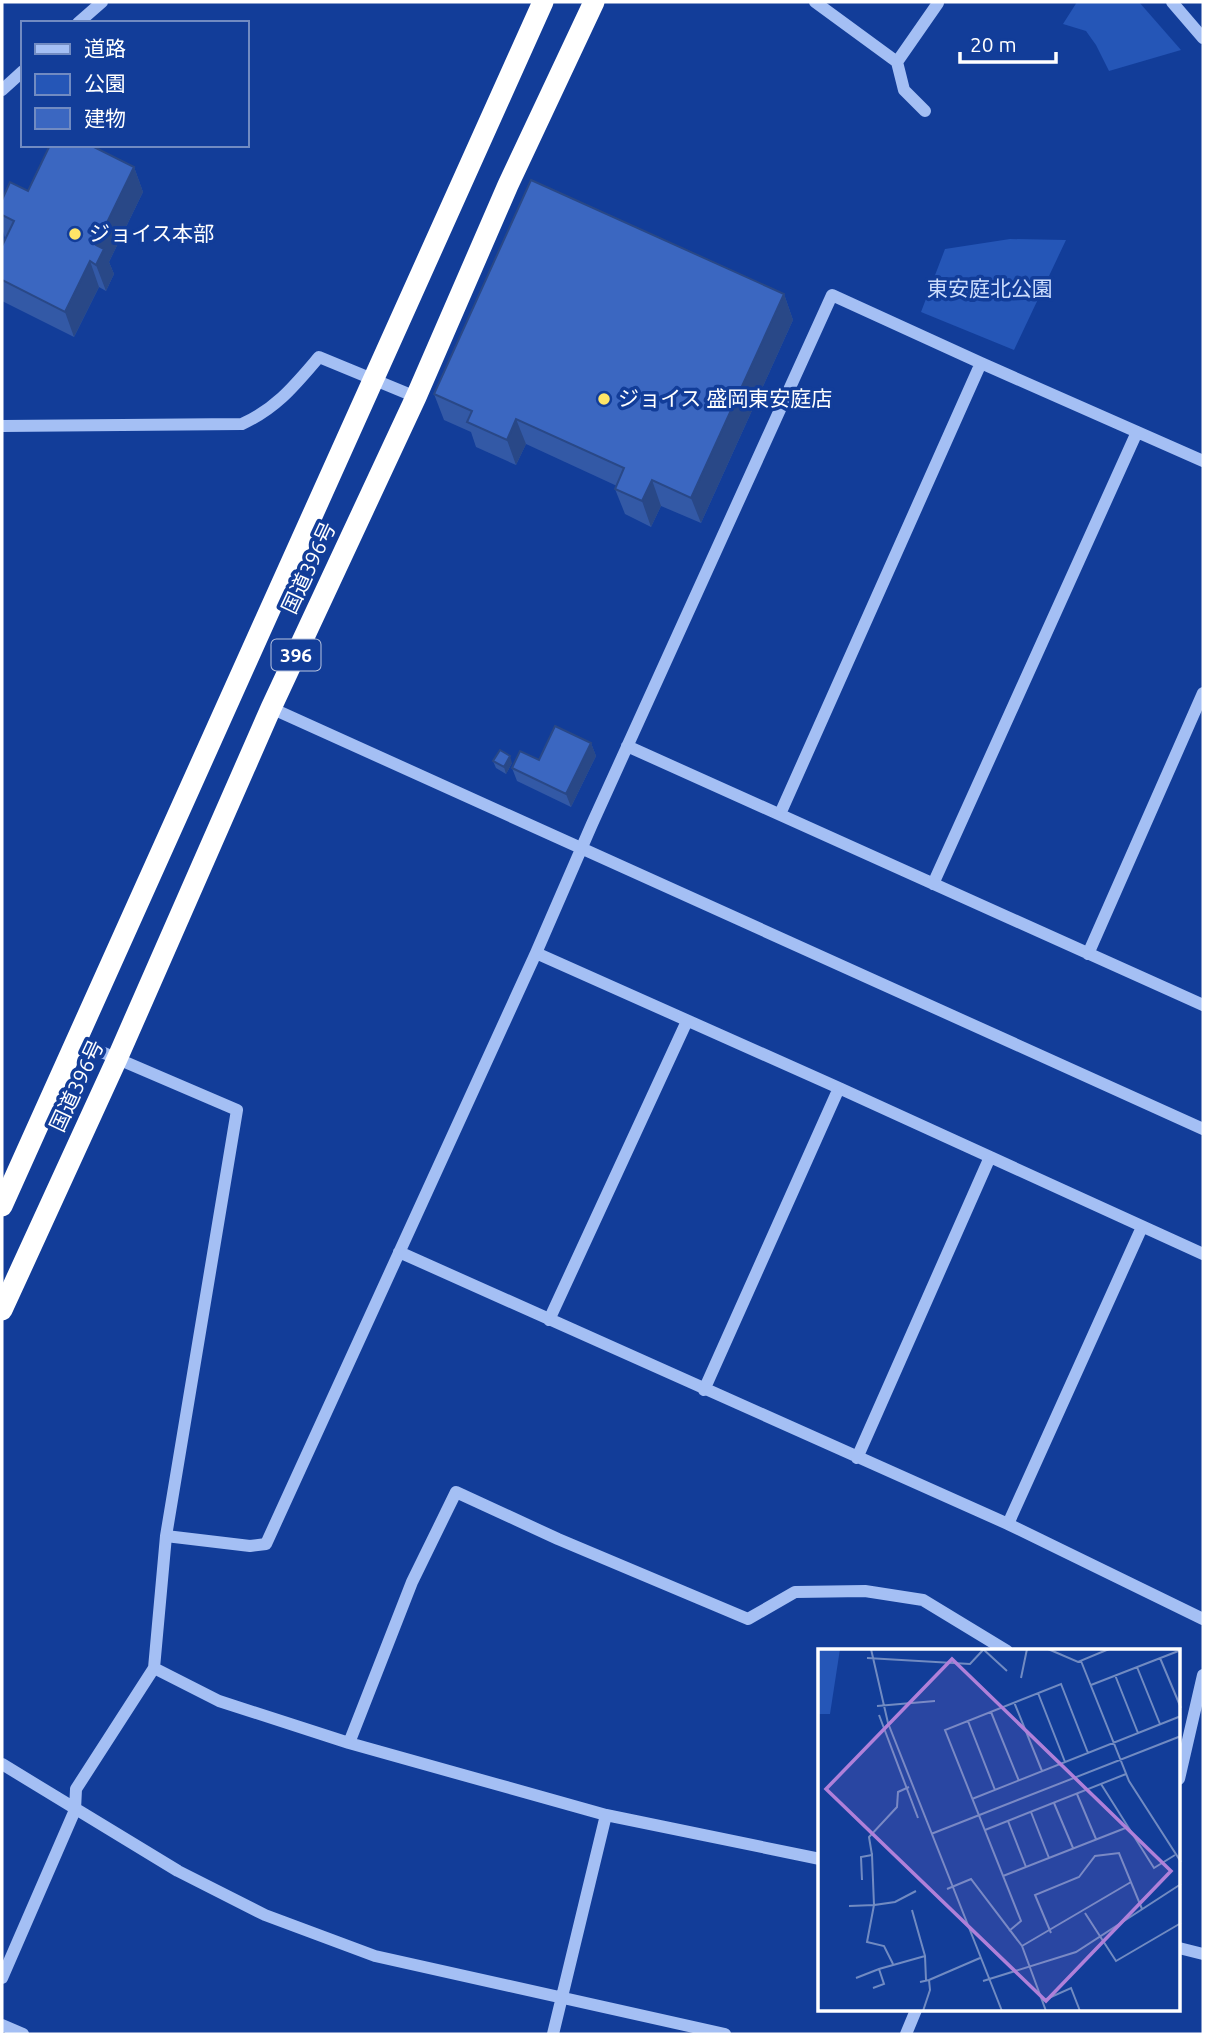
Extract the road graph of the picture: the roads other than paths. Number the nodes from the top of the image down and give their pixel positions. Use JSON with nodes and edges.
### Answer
{"nodes":[{"id":1,"x":102,"y":2,"type":"edge"},
{"id":2,"x":543,"y":2,"type":"edge"},
{"id":3,"x":594,"y":2,"type":"edge"},
{"id":4,"x":815,"y":2,"type":"edge"},
{"id":5,"x":1172,"y":2,"type":"edge"},
{"id":6,"x":938,"y":3,"type":"edge"},
{"id":7,"x":80,"y":21,"type":"edge"},
{"id":8,"x":1203,"y":38,"type":"edge"},
{"id":9,"x":897,"y":62,"type":"junction"},
{"id":10,"x":21,"y":73,"type":"edge"},
{"id":11,"x":2,"y":90,"type":"edge"},
{"id":12,"x":925,"y":111,"type":"dead end"},
{"id":13,"x":981,"y":363,"type":"junction"},
{"id":14,"x":373,"y":379,"type":"junction"},
{"id":15,"x":416,"y":397,"type":"junction"},
{"id":16,"x":2,"y":426,"type":"edge"},
{"id":17,"x":1137,"y":432,"type":"junction"},
{"id":18,"x":1203,"y":461,"type":"edge"},
{"id":19,"x":1203,"y":693,"type":"edge"},
{"id":20,"x":271,"y":708,"type":"junction"},
{"id":21,"x":627,"y":746,"type":"junction"},
{"id":22,"x":780,"y":814,"type":"junction"},
{"id":23,"x":582,"y":848,"type":"junction"},
{"id":24,"x":933,"y":884,"type":"junction"},
{"id":25,"x":536,"y":953,"type":"junction"},
{"id":26,"x":1088,"y":954,"type":"junction"},
{"id":27,"x":1203,"y":1005,"type":"edge"},
{"id":28,"x":687,"y":1021,"type":"junction"},
{"id":29,"x":76,"y":1041,"type":"junction"},
{"id":30,"x":117,"y":1059,"type":"junction"},
{"id":31,"x":839,"y":1088,"type":"junction"},
{"id":32,"x":1203,"y":1129,"type":"edge"},
{"id":33,"x":990,"y":1157,"type":"junction"},
{"id":34,"x":2,"y":1206,"type":"edge"},
{"id":35,"x":1142,"y":1227,"type":"junction"},
{"id":36,"x":399,"y":1252,"type":"junction"},
{"id":37,"x":1203,"y":1254,"type":"edge"},
{"id":38,"x":2,"y":1310,"type":"edge"},
{"id":39,"x":549,"y":1320,"type":"junction"},
{"id":40,"x":704,"y":1390,"type":"junction"},
{"id":41,"x":857,"y":1458,"type":"junction"},
{"id":42,"x":1008,"y":1524,"type":"junction"},
{"id":43,"x":166,"y":1536,"type":"junction"},
{"id":44,"x":1203,"y":1619,"type":"edge"},
{"id":45,"x":1004,"y":1649,"type":"edge"},
{"id":46,"x":154,"y":1668,"type":"junction"},
{"id":47,"x":1203,"y":1675,"type":"edge"},
{"id":48,"x":349,"y":1743,"type":"junction"},
{"id":49,"x":2,"y":1764,"type":"edge"},
{"id":50,"x":1180,"y":1775,"type":"edge"},
{"id":51,"x":75,"y":1810,"type":"junction"},
{"id":52,"x":606,"y":1815,"type":"junction"},
{"id":53,"x":818,"y":1859,"type":"edge"},
{"id":54,"x":1180,"y":1948,"type":"edge"},
{"id":55,"x":1203,"y":1954,"type":"edge"},
{"id":56,"x":2,"y":1978,"type":"edge"},
{"id":57,"x":562,"y":1997,"type":"junction"},
{"id":58,"x":916,"y":2011,"type":"edge"},
{"id":59,"x":2,"y":2025,"type":"edge"},
{"id":60,"x":23,"y":2034,"type":"edge"},
{"id":61,"x":553,"y":2034,"type":"edge"},
{"id":62,"x":725,"y":2034,"type":"edge"},
{"id":63,"x":906,"y":2034,"type":"edge"}],
"edges":[{"from":1,"to":7,"type":"street"},
{"from":2,"to":14,"type":"highway","name":"国道396号","number":"396"},
{"from":3,"to":15,"type":"highway","name":"国道396号","number":"396"},
{"from":4,"to":9,"type":"street"},
{"from":5,"to":8,"type":"street"},
{"from":6,"to":9,"type":"street"},
{"from":9,"to":12,"type":"street"},
{"from":10,"to":11,"type":"street"},
{"from":13,"to":17,"type":"street"},
{"from":13,"to":21,"type":"street"},
{"from":13,"to":22,"type":"street"},
{"from":14,"to":15,"type":"street"},
{"from":14,"to":16,"type":"street"},
{"from":14,"to":29,"type":"highway","name":"国道396号","number":"396"},
{"from":15,"to":20,"type":"highway","name":"国道396号","number":"396"},
{"from":17,"to":18,"type":"street"},
{"from":17,"to":24,"type":"street"},
{"from":19,"to":26,"type":"street"},
{"from":20,"to":23,"type":"street"},
{"from":20,"to":30,"type":"highway","name":"国道396号","number":"396"},
{"from":21,"to":22,"type":"street"},
{"from":21,"to":23,"type":"street"},
{"from":22,"to":24,"type":"street"},
{"from":23,"to":25,"type":"street"},
{"from":23,"to":32,"type":"street"},
{"from":24,"to":26,"type":"street"},
{"from":25,"to":28,"type":"street"},
{"from":25,"to":36,"type":"street"},
{"from":26,"to":27,"type":"street"},
{"from":28,"to":31,"type":"street"},
{"from":28,"to":39,"type":"street"},
{"from":29,"to":30,"type":"street"},
{"from":29,"to":34,"type":"highway","name":"国道396号","number":"396"},
{"from":30,"to":38,"type":"highway","name":"国道396号","number":"396"},
{"from":30,"to":43,"type":"street"},
{"from":31,"to":33,"type":"street"},
{"from":31,"to":40,"type":"street"},
{"from":33,"to":35,"type":"street"},
{"from":33,"to":41,"type":"street"},
{"from":35,"to":37,"type":"street"},
{"from":35,"to":42,"type":"street"},
{"from":36,"to":39,"type":"street"},
{"from":36,"to":43,"type":"street"},
{"from":39,"to":40,"type":"street"},
{"from":40,"to":41,"type":"street"},
{"from":41,"to":42,"type":"street"},
{"from":42,"to":44,"type":"street"},
{"from":43,"to":46,"type":"street"},
{"from":45,"to":48,"type":"street"},
{"from":46,"to":48,"type":"street"},
{"from":46,"to":51,"type":"street"},
{"from":47,"to":50,"type":"street"},
{"from":48,"to":52,"type":"street"},
{"from":49,"to":51,"type":"street"},
{"from":51,"to":56,"type":"street"},
{"from":51,"to":57,"type":"street"},
{"from":52,"to":53,"type":"street"},
{"from":52,"to":57,"type":"street"},
{"from":54,"to":55,"type":"street"},
{"from":57,"to":61,"type":"street"},
{"from":57,"to":62,"type":"street"},
{"from":58,"to":63,"type":"street"},
{"from":59,"to":60,"type":"street"}]}
